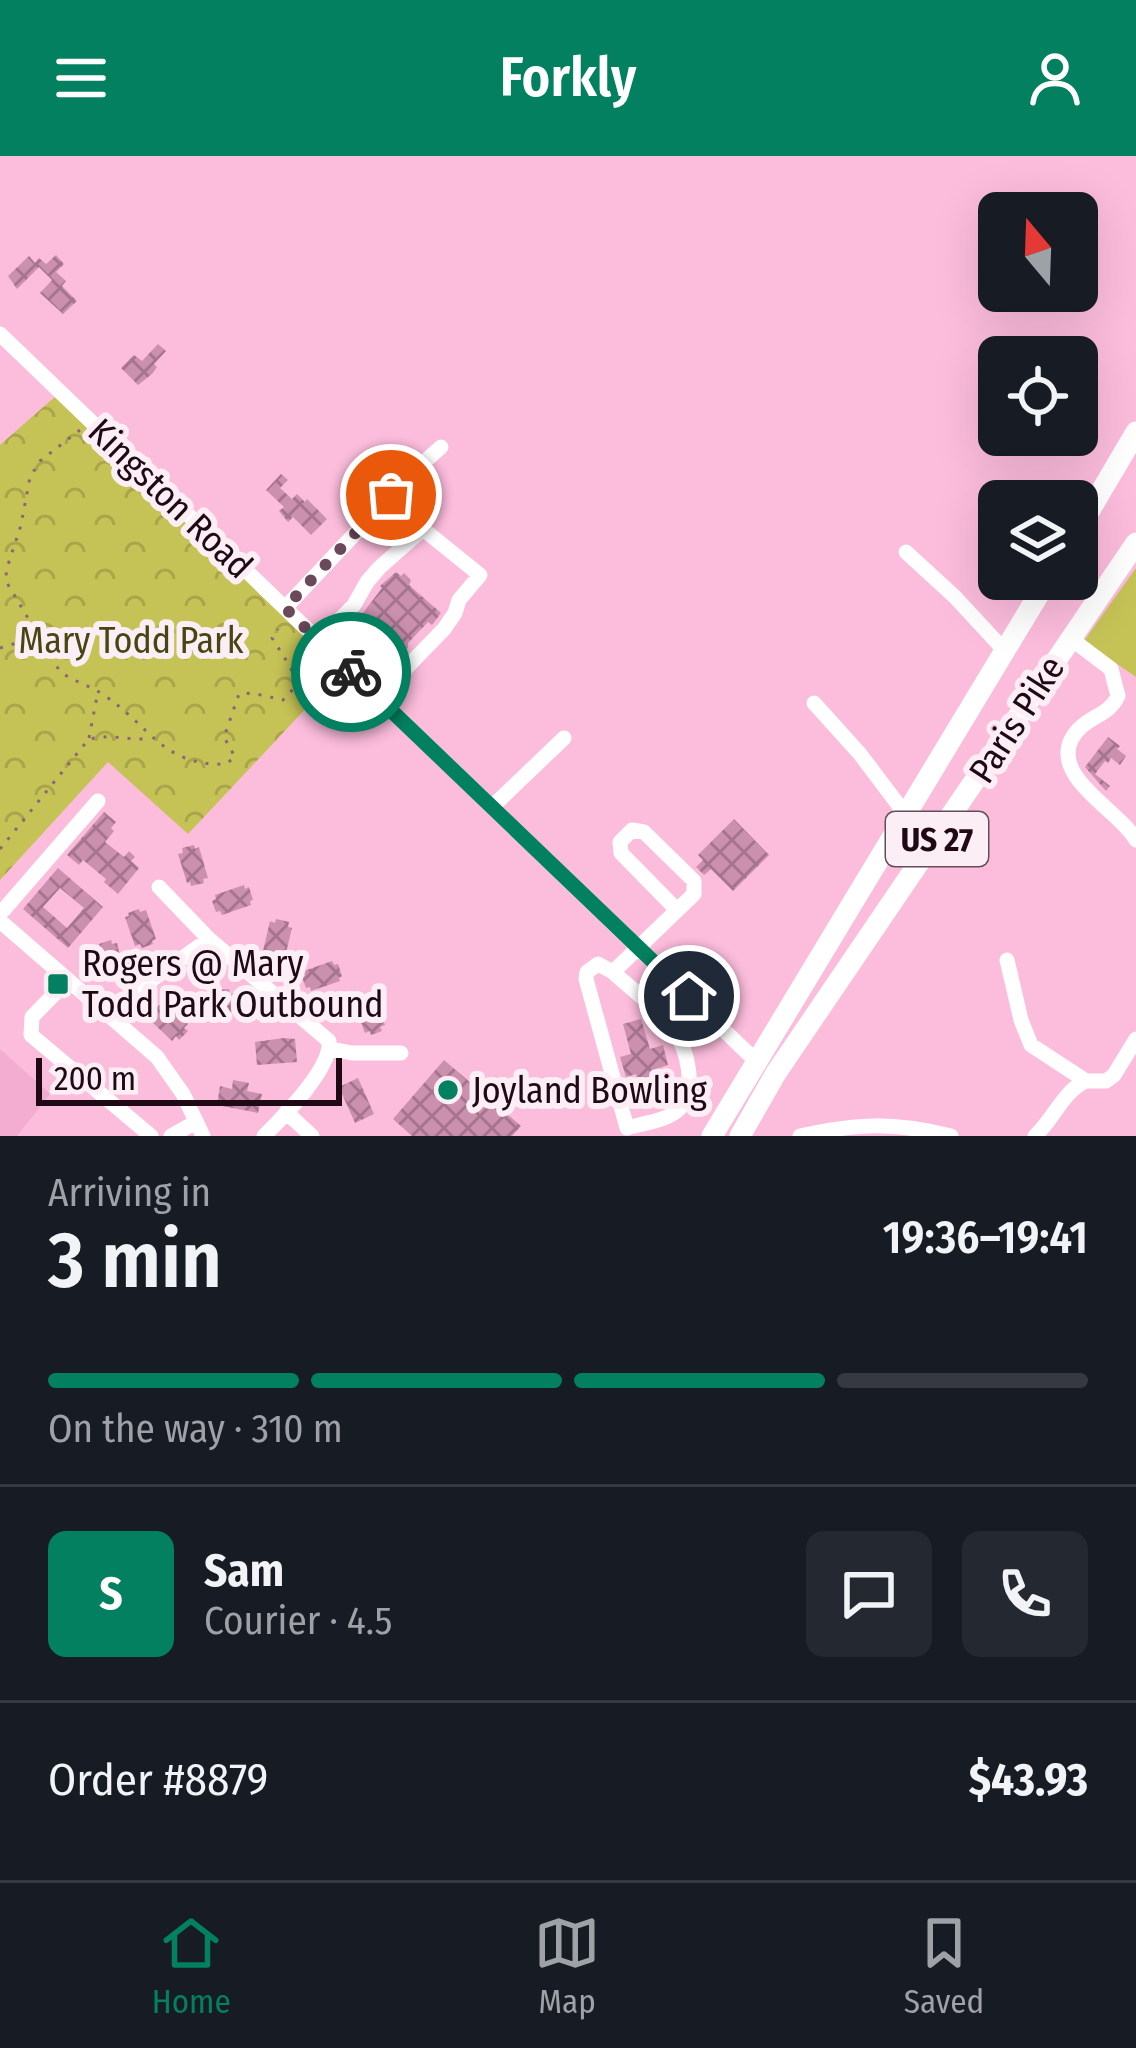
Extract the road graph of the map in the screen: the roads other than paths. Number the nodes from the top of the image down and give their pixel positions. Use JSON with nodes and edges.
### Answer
{"nodes":[{"id":1,"x":0,"y":334,"type":"edge"},
{"id":2,"x":1136,"y":432,"type":"edge"},
{"id":3,"x":441,"y":447,"type":"dead end"},
{"id":4,"x":1098,"y":496,"type":"edge"},
{"id":5,"x":365,"y":509,"type":"dead end"},
{"id":6,"x":1136,"y":543,"type":"edge"},
{"id":7,"x":906,"y":551,"type":"dead end"},
{"id":8,"x":1035,"y":600,"type":"edge"},
{"id":9,"x":285,"y":608,"type":"junction"},
{"id":10,"x":278,"y":629,"type":"road end"},
{"id":11,"x":1070,"y":638,"type":"junction"},
{"id":12,"x":319,"y":641,"type":"junction"},
{"id":13,"x":1005,"y":651,"type":"junction"},
{"id":14,"x":378,"y":697,"type":"junction"},
{"id":15,"x":814,"y":704,"type":"dead end"},
{"id":16,"x":564,"y":738,"type":"dead end"},
{"id":17,"x":98,"y":801,"type":"dead end"},
{"id":18,"x":492,"y":807,"type":"junction"},
{"id":19,"x":906,"y":815,"type":"junction"},
{"id":20,"x":1136,"y":840,"type":"edge"},
{"id":21,"x":159,"y":886,"type":"dead end"},
{"id":22,"x":677,"y":910,"type":"junction"},
{"id":23,"x":0,"y":917,"type":"edge"},
{"id":24,"x":209,"y":939,"type":"junction"},
{"id":25,"x":637,"y":946,"type":"junction"},
{"id":26,"x":1007,"y":960,"type":"dead end"},
{"id":27,"x":613,"y":972,"type":"junction"},
{"id":28,"x":68,"y":980,"type":"junction"},
{"id":29,"x":115,"y":1021,"type":"junction"},
{"id":30,"x":1136,"y":1039,"type":"edge"},
{"id":31,"x":331,"y":1049,"type":"junction"},
{"id":32,"x":401,"y":1053,"type":"dead end"},
{"id":33,"x":766,"y":1067,"type":"junction"},
{"id":34,"x":1086,"y":1081,"type":"junction"},
{"id":35,"x":286,"y":1112,"type":"junction"},
{"id":36,"x":199,"y":1129,"type":"edge"},
{"id":37,"x":151,"y":1136,"type":"edge"},
{"id":38,"x":171,"y":1136,"type":"edge"},
{"id":39,"x":264,"y":1136,"type":"edge"},
{"id":40,"x":312,"y":1136,"type":"edge"},
{"id":41,"x":712,"y":1136,"type":"edge"},
{"id":42,"x":740,"y":1136,"type":"edge"},
{"id":43,"x":800,"y":1136,"type":"edge"},
{"id":44,"x":950,"y":1136,"type":"edge"},
{"id":45,"x":1035,"y":1136,"type":"edge"}],
"edges":[{"from":1,"to":9,"type":"street","name":"Kingston Road"},
{"from":2,"to":4,"type":"highway"},
{"from":3,"to":9,"type":"street"},
{"from":5,"to":9,"type":"street"},
{"from":6,"to":11,"type":"highway","name":"Paris Pike","number":"US 27"},
{"from":7,"to":13,"type":"street"},
{"from":8,"to":13,"type":"highway","name":"Paris Pike","number":"US 27"},
{"from":9,"to":10,"type":"street"},
{"from":9,"to":12,"type":"street","name":"Kingston Road"},
{"from":11,"to":20,"type":"street"},
{"from":11,"to":33,"type":"highway","name":"Paris Pike","number":"US 27"},
{"from":12,"to":14,"type":"street","name":"Kingston Road"},
{"from":12,"to":14,"type":"street"},
{"from":13,"to":19,"type":"highway","name":"Paris Pike","number":"US 27"},
{"from":14,"to":18,"type":"street","name":"Kingston Road"},
{"from":15,"to":19,"type":"street"},
{"from":16,"to":18,"type":"street"},
{"from":17,"to":23,"type":"street"},
{"from":18,"to":25,"type":"street","name":"Kingston Road"},
{"from":19,"to":33,"type":"highway","name":"Paris Pike","number":"US 27"},
{"from":21,"to":24,"type":"street"},
{"from":22,"to":22,"type":"street"},
{"from":22,"to":25,"type":"street"},
{"from":23,"to":28,"type":"street"},
{"from":24,"to":29,"type":"street"},
{"from":24,"to":31,"type":"street"},
{"from":25,"to":27,"type":"street"},
{"from":25,"to":33,"type":"street","name":"Kingston Road"},
{"from":26,"to":34,"type":"street"},
{"from":27,"to":27,"type":"street"},
{"from":28,"to":29,"type":"street"},
{"from":28,"to":37,"type":"street"},
{"from":29,"to":36,"type":"street"},
{"from":30,"to":34,"type":"street"},
{"from":31,"to":32,"type":"street"},
{"from":31,"to":35,"type":"street"},
{"from":33,"to":41,"type":"highway","name":"Paris Pike","number":"US 27"},
{"from":33,"to":42,"type":"highway","name":"Paris Pike","number":"US 27"},
{"from":34,"to":45,"type":"street"},
{"from":35,"to":39,"type":"street"},
{"from":35,"to":40,"type":"street"},
{"from":36,"to":38,"type":"street"},
{"from":43,"to":44,"type":"street"}]}
